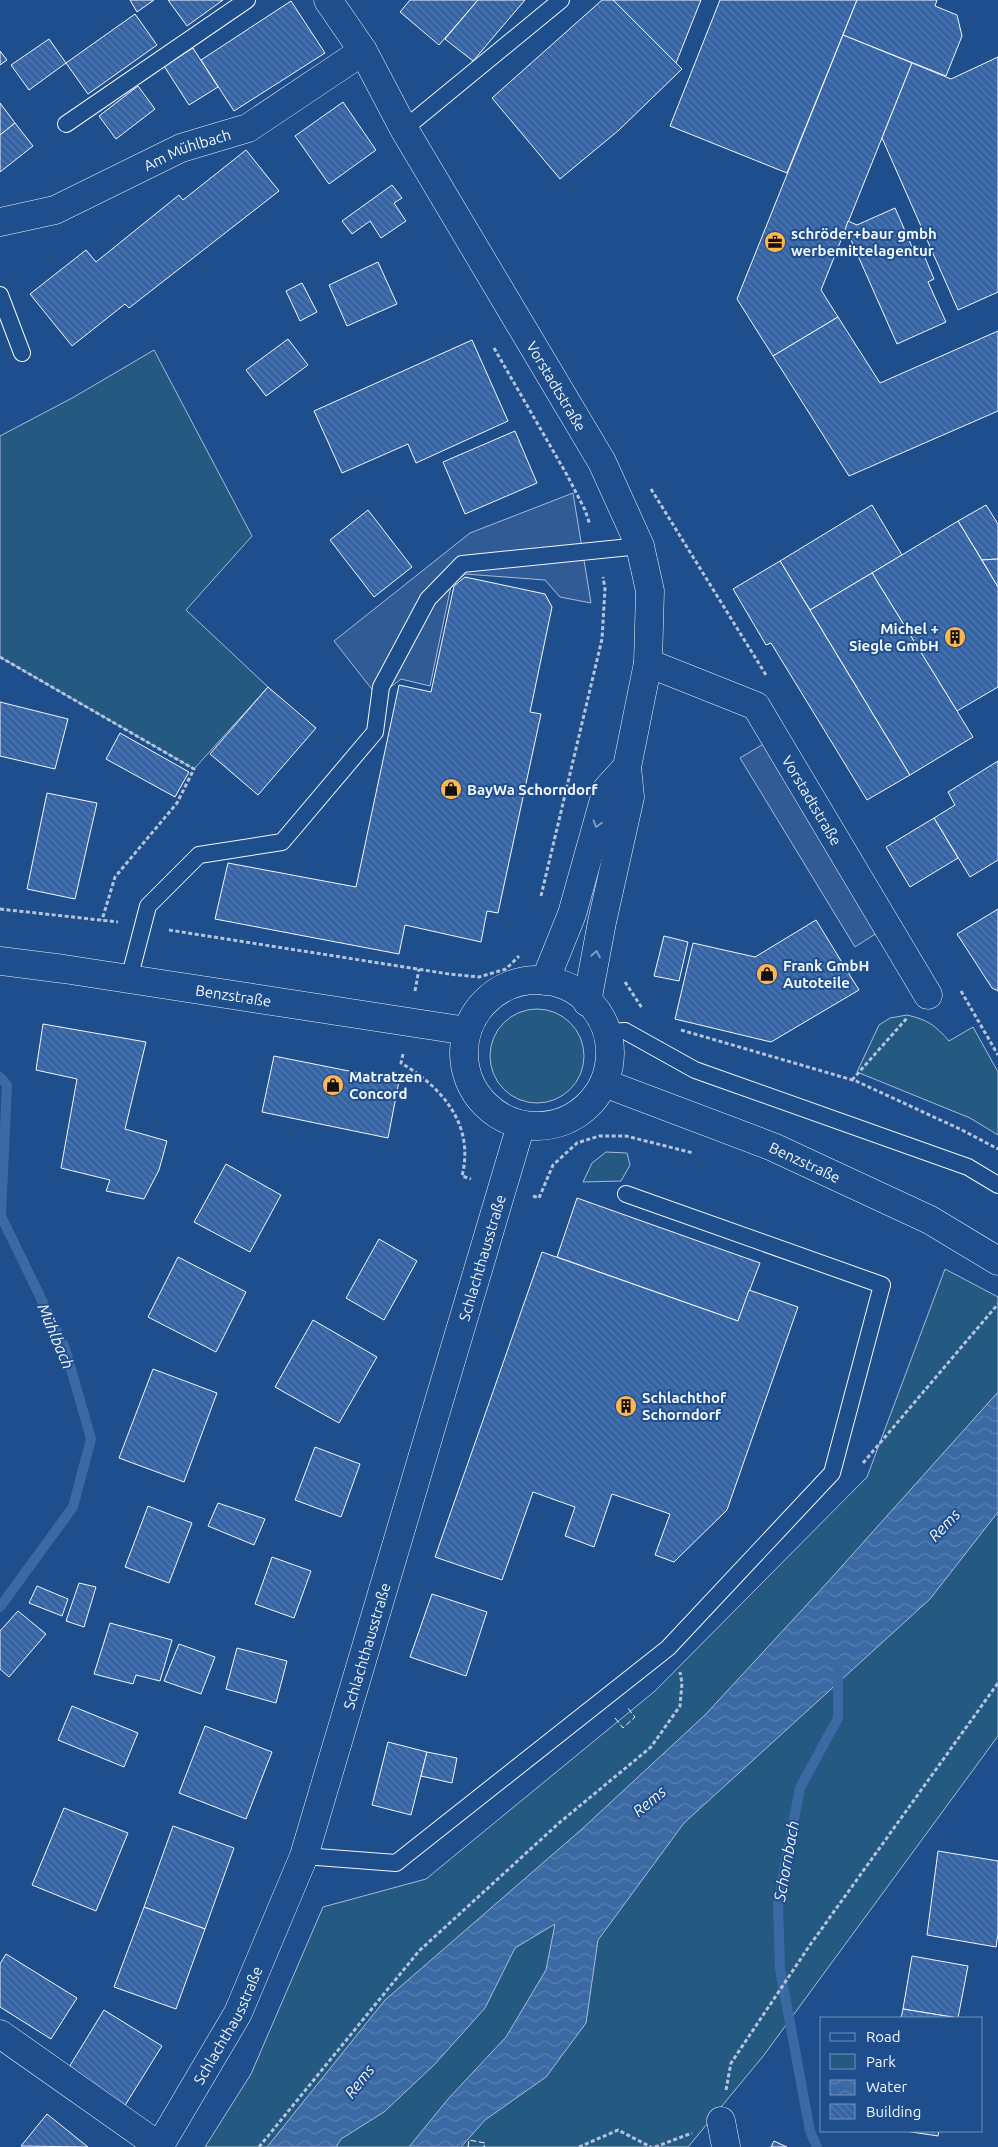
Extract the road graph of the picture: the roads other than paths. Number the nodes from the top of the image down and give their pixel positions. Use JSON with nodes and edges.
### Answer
{"nodes":[{"id":1,"x":247,"y":0,"type":"edge"},
{"id":2,"x":328,"y":0,"type":"edge"},
{"id":3,"x":561,"y":0,"type":"edge"},
{"id":4,"x":363,"y":51,"type":"junction"},
{"id":5,"x":66,"y":124,"type":"dead end"},
{"id":6,"x":404,"y":129,"type":"junction"},
{"id":7,"x":0,"y":222,"type":"edge"},
{"id":8,"x":0,"y":295,"type":"edge"},
{"id":9,"x":22,"y":353,"type":"dead end"},
{"id":10,"x":640,"y":546,"type":"junction"},
{"id":11,"x":648,"y":663,"type":"junction"},
{"id":12,"x":627,"y":767,"type":"junction"},
{"id":13,"x":0,"y":961,"type":"edge"},
{"id":14,"x":129,"y":979,"type":"junction"},
{"id":15,"x":544,"y":981,"type":"junction"},
{"id":16,"x":928,"y":995,"type":"road end"},
{"id":17,"x":587,"y":1002,"type":"junction"},
{"id":18,"x":466,"y":1031,"type":"junction"},
{"id":19,"x":608,"y":1032,"type":"junction"},
{"id":20,"x":604,"y":1083,"type":"junction"},
{"id":21,"x":521,"y":1125,"type":"junction"},
{"id":22,"x":998,"y":1185,"type":"edge"},
{"id":23,"x":626,"y":1194,"type":"dead end"},
{"id":24,"x":998,"y":1261,"type":"edge"},
{"id":25,"x":304,"y":1856,"type":"junction"},
{"id":26,"x":0,"y":2034,"type":"edge"},
{"id":27,"x":159,"y":2147,"type":"edge"}],
"edges":[{"from":1,"to":5,"type":"lane"},
{"from":2,"to":4,"type":"street","name":"Vorstadtstraße"},
{"from":3,"to":6,"type":"lane"},
{"from":4,"to":6,"type":"street","name":"Vorstadtstraße"},
{"from":4,"to":7,"type":"street","name":"Am Mühlbach"},
{"from":6,"to":10,"type":"street","name":"Vorstadtstraße"},
{"from":8,"to":9,"type":"lane"},
{"from":10,"to":11,"type":"street","name":"Vorstadtstraße"},
{"from":10,"to":14,"type":"lane"},
{"from":11,"to":12,"type":"street","name":"Vorstadtstraße"},
{"from":11,"to":16,"type":"street","name":"Vorstadtstraße"},
{"from":12,"to":15,"type":"street","one_way":true},
{"from":17,"to":12,"type":"street","name":"Vorstadtstraße","one_way":true},
{"from":13,"to":14,"type":"street","name":"Benzstraße"},
{"from":14,"to":18,"type":"street","name":"Benzstraße"},
{"from":15,"to":17,"type":"street"},
{"from":15,"to":18,"type":"street"},
{"from":17,"to":19,"type":"street"},
{"from":18,"to":21,"type":"street"},
{"from":19,"to":20,"type":"street"},
{"from":19,"to":22,"type":"lane"},
{"from":20,"to":21,"type":"street"},
{"from":20,"to":24,"type":"street","name":"Benzstraße"},
{"from":21,"to":25,"type":"street","name":"Schlachthausstraße"},
{"from":23,"to":25,"type":"lane"},
{"from":25,"to":27,"type":"street","name":"Schlachthausstraße"},
{"from":26,"to":27,"type":"street","name":"Schlachthausstraße"}]}
